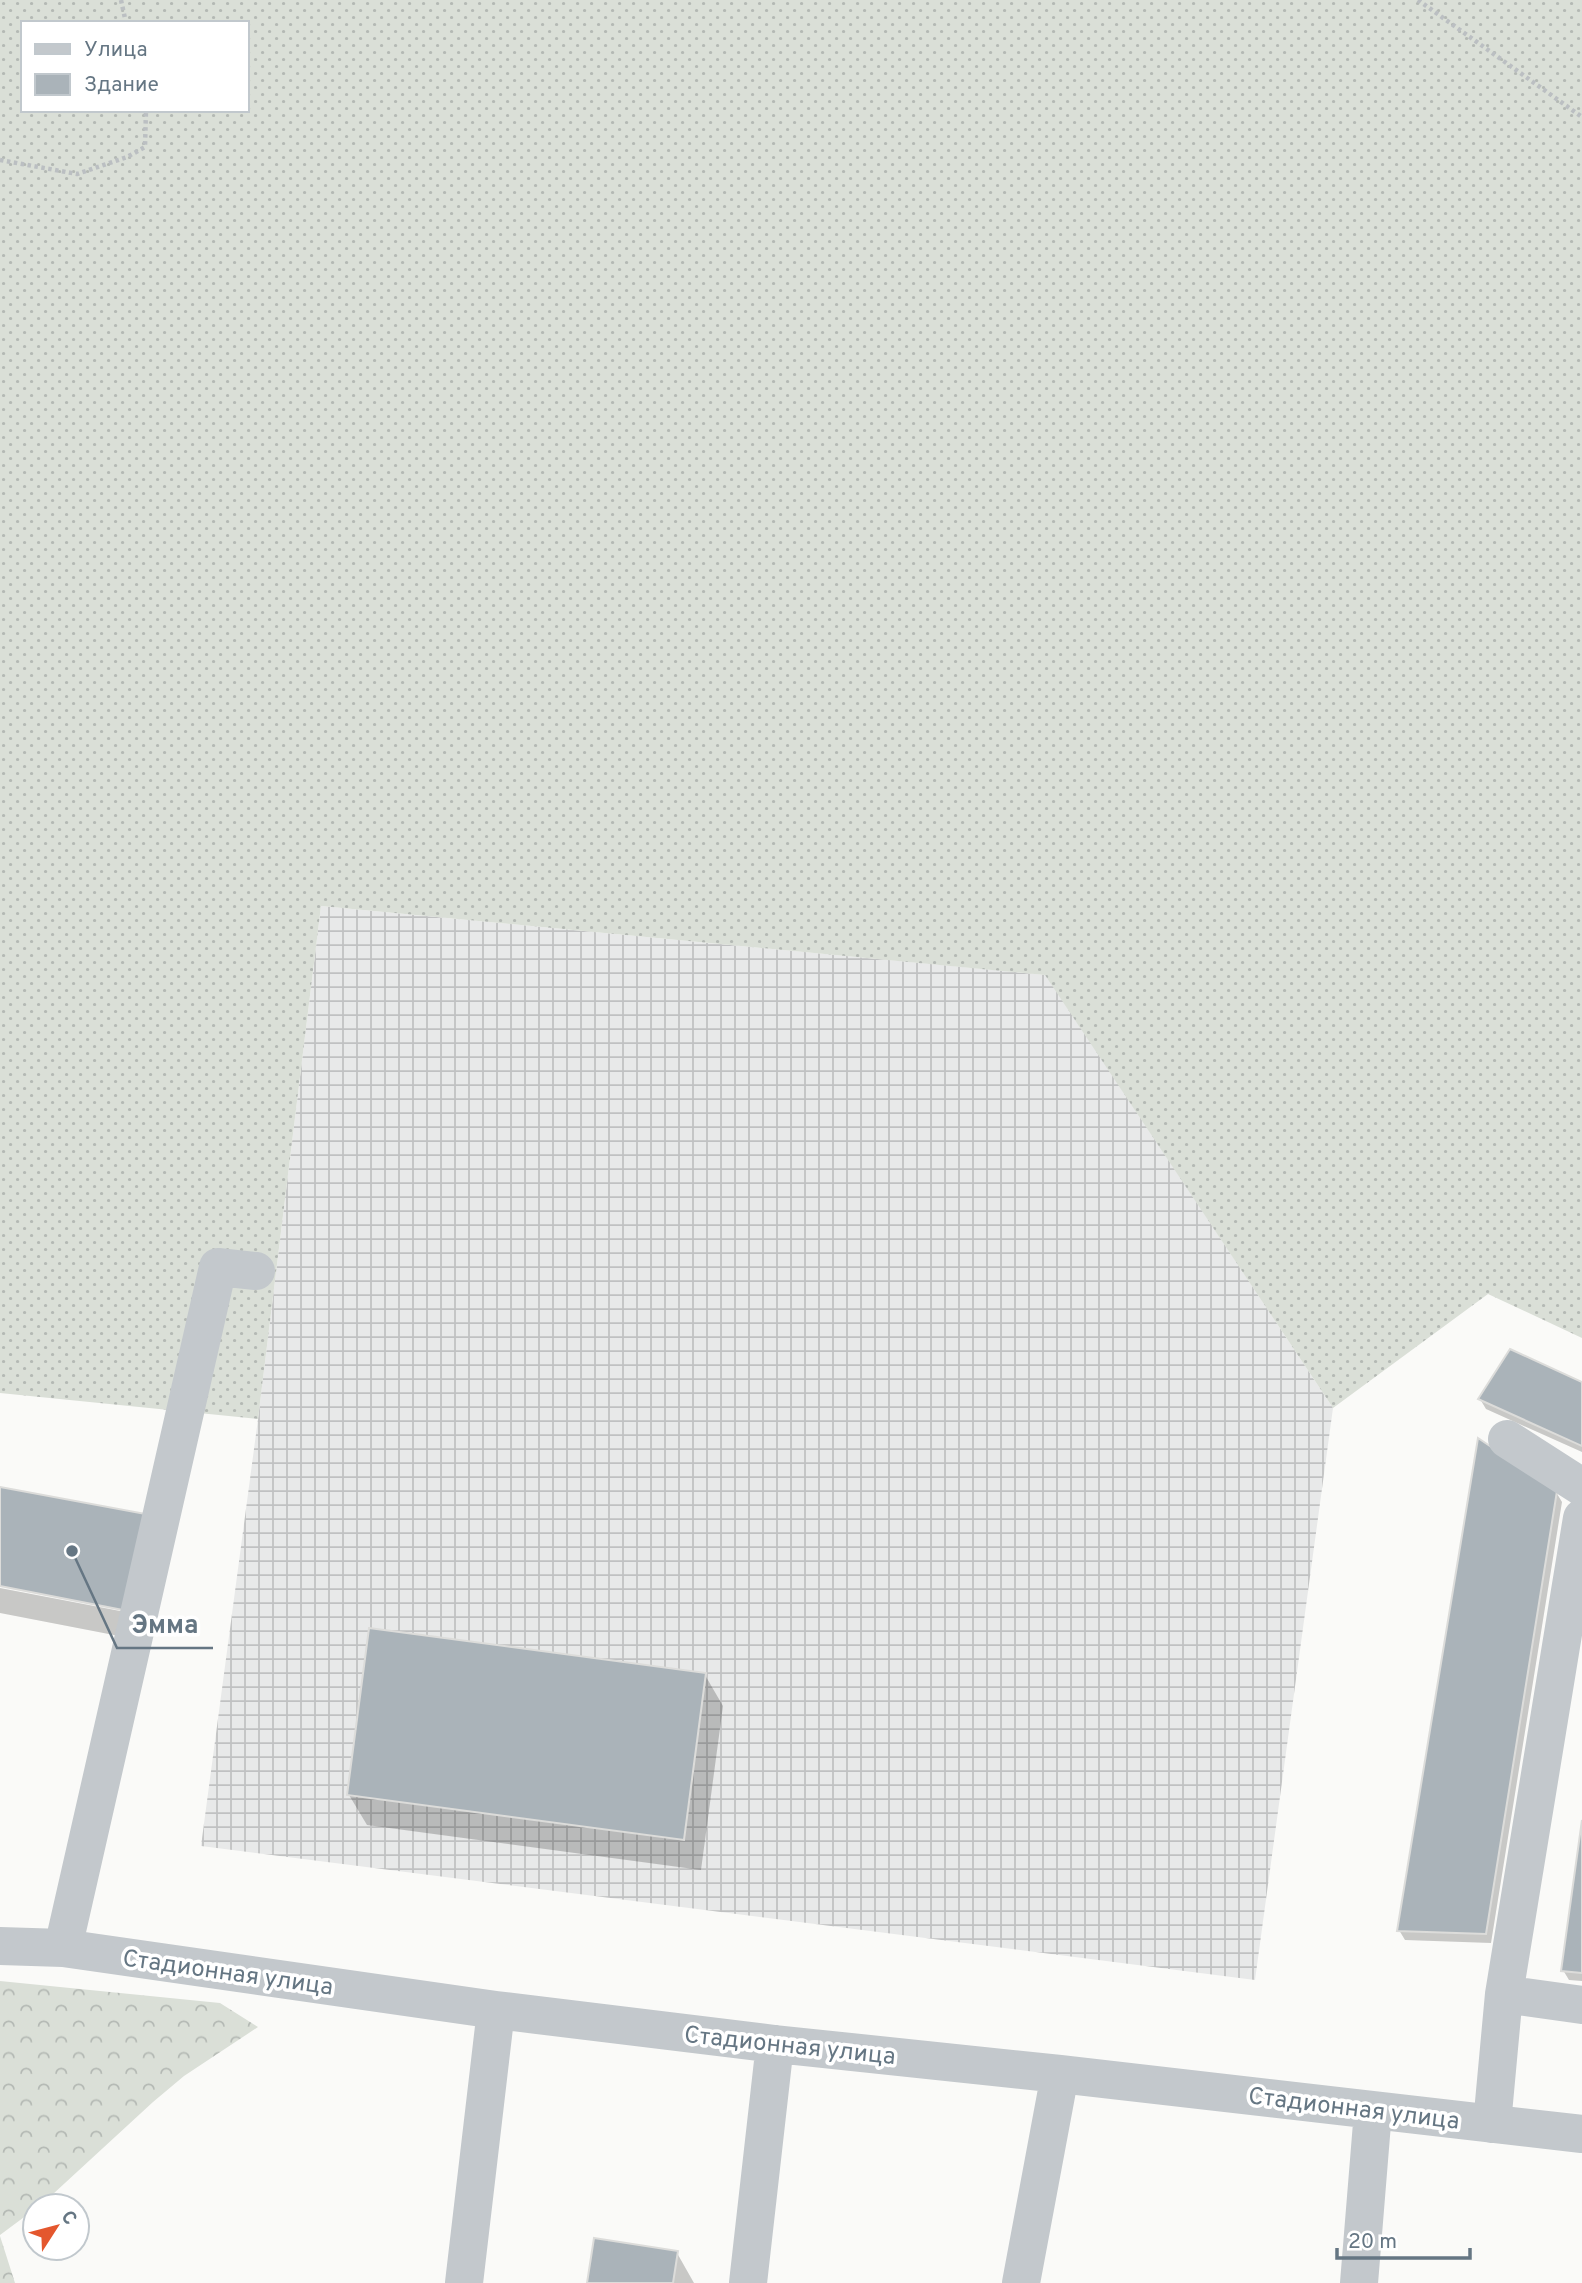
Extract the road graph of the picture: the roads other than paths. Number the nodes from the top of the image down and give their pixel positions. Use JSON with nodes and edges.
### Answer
{"nodes":[{"id":1,"x":256,"y":1271,"type":"dead end"},
{"id":2,"x":1507,"y":1439,"type":"dead end"},
{"id":3,"x":1582,"y":1487,"type":"edge"},
{"id":4,"x":1582,"y":1518,"type":"edge"},
{"id":5,"x":0,"y":1946,"type":"edge"},
{"id":6,"x":63,"y":1948,"type":"junction"},
{"id":7,"x":1504,"y":1994,"type":"junction"},
{"id":8,"x":1582,"y":2005,"type":"edge"},
{"id":9,"x":496,"y":2010,"type":"junction"},
{"id":10,"x":775,"y":2044,"type":"junction"},
{"id":11,"x":1060,"y":2074,"type":"junction"},
{"id":12,"x":1373,"y":2111,"type":"junction"},
{"id":13,"x":1492,"y":2124,"type":"junction"},
{"id":14,"x":1582,"y":2134,"type":"edge"},
{"id":15,"x":464,"y":2283,"type":"edge"},
{"id":16,"x":748,"y":2283,"type":"edge"},
{"id":17,"x":1021,"y":2283,"type":"edge"},
{"id":18,"x":1359,"y":2283,"type":"edge"}],
"edges":[{"from":1,"to":6,"type":"street"},
{"from":2,"to":3,"type":"street"},
{"from":4,"to":7,"type":"street"},
{"from":5,"to":6,"type":"street","name":"Стадионная улица"},
{"from":6,"to":9,"type":"street","name":"Стадионная улица"},
{"from":7,"to":8,"type":"street"},
{"from":7,"to":13,"type":"street"},
{"from":9,"to":10,"type":"street","name":"Стадионная улица"},
{"from":9,"to":15,"type":"street"},
{"from":10,"to":11,"type":"street","name":"Стадионная улица"},
{"from":10,"to":16,"type":"street"},
{"from":11,"to":12,"type":"street","name":"Стадионная улица"},
{"from":11,"to":17,"type":"street"},
{"from":12,"to":13,"type":"street","name":"Стадионная улица"},
{"from":12,"to":18,"type":"street"},
{"from":13,"to":14,"type":"street","name":"Стадионная улица"}]}
